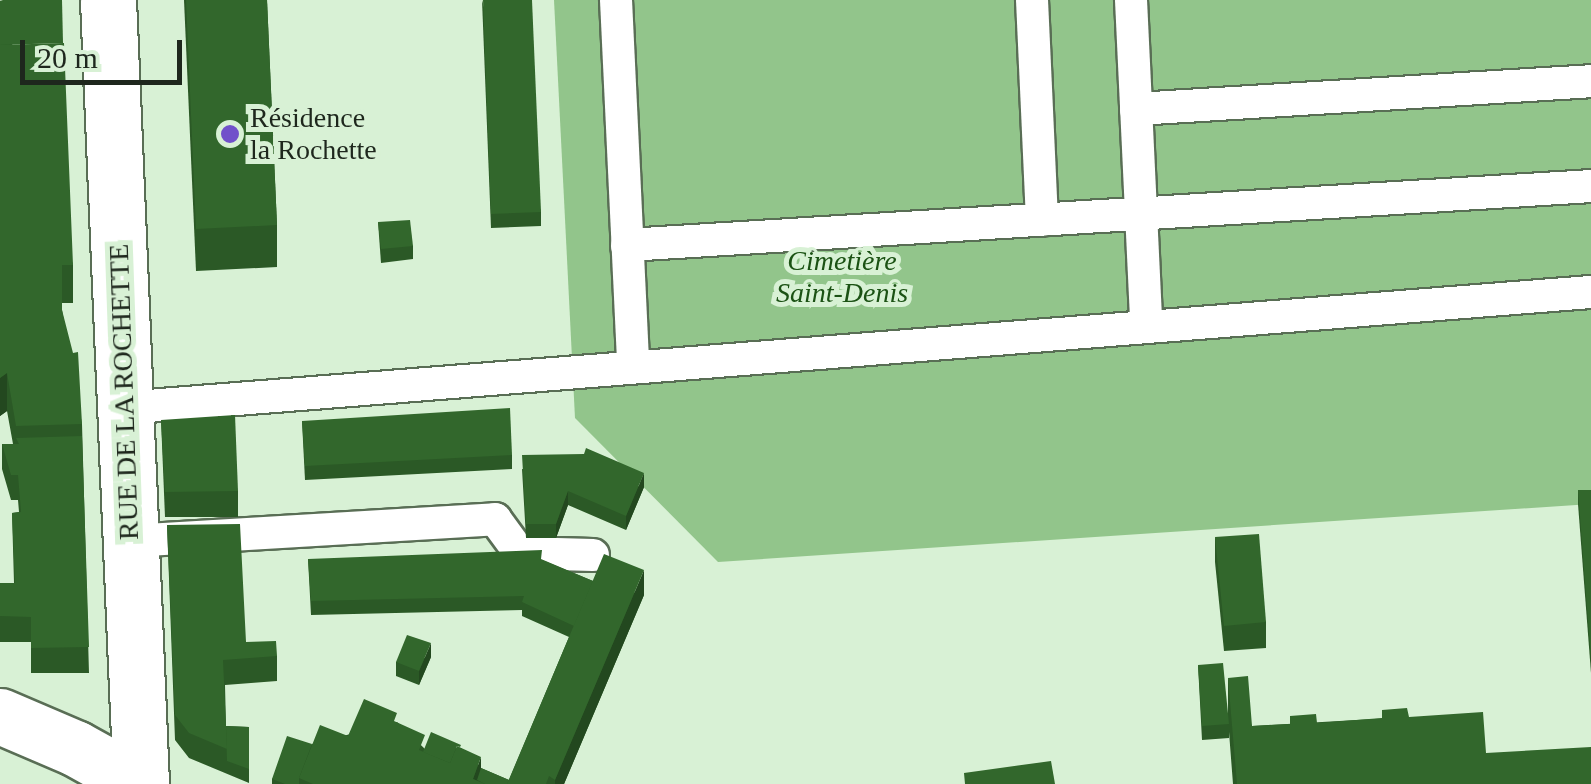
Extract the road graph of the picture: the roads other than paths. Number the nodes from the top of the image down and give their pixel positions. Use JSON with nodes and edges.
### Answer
{"nodes":[{"id":1,"x":108,"y":0,"type":"edge"},
{"id":2,"x":616,"y":0,"type":"edge"},
{"id":3,"x":1032,"y":0,"type":"edge"},
{"id":4,"x":1131,"y":0,"type":"edge"},
{"id":5,"x":1591,"y":81,"type":"edge"},
{"id":6,"x":1136,"y":109,"type":"junction"},
{"id":7,"x":1591,"y":186,"type":"edge"},
{"id":8,"x":1141,"y":216,"type":"junction"},
{"id":9,"x":1042,"y":220,"type":"junction"},
{"id":10,"x":627,"y":245,"type":"junction"},
{"id":11,"x":1591,"y":292,"type":"edge"},
{"id":12,"x":1146,"y":324,"type":"junction"},
{"id":13,"x":632,"y":366,"type":"junction"},
{"id":14,"x":122,"y":408,"type":"junction"},
{"id":15,"x":130,"y":541,"type":"junction"},
{"id":16,"x":593,"y":555,"type":"dead end"},
{"id":17,"x":0,"y":716,"type":"edge"},
{"id":18,"x":141,"y":784,"type":"edge"}],
"edges":[{"from":1,"to":14,"type":"street","name":"RUE DE LA ROCHETTE"},
{"from":2,"to":10,"type":"lane"},
{"from":3,"to":9,"type":"lane"},
{"from":4,"to":6,"type":"lane"},
{"from":5,"to":6,"type":"lane"},
{"from":6,"to":8,"type":"lane"},
{"from":7,"to":8,"type":"lane"},
{"from":8,"to":9,"type":"lane"},
{"from":8,"to":12,"type":"lane"},
{"from":9,"to":10,"type":"lane"},
{"from":10,"to":13,"type":"lane"},
{"from":11,"to":12,"type":"lane"},
{"from":12,"to":13,"type":"lane"},
{"from":13,"to":14,"type":"lane"},
{"from":14,"to":15,"type":"street","name":"RUE DE LA ROCHETTE"},
{"from":15,"to":16,"type":"lane"},
{"from":15,"to":18,"type":"street","name":"RUE DE LA ROCHETTE"},
{"from":17,"to":18,"type":"street"}]}
